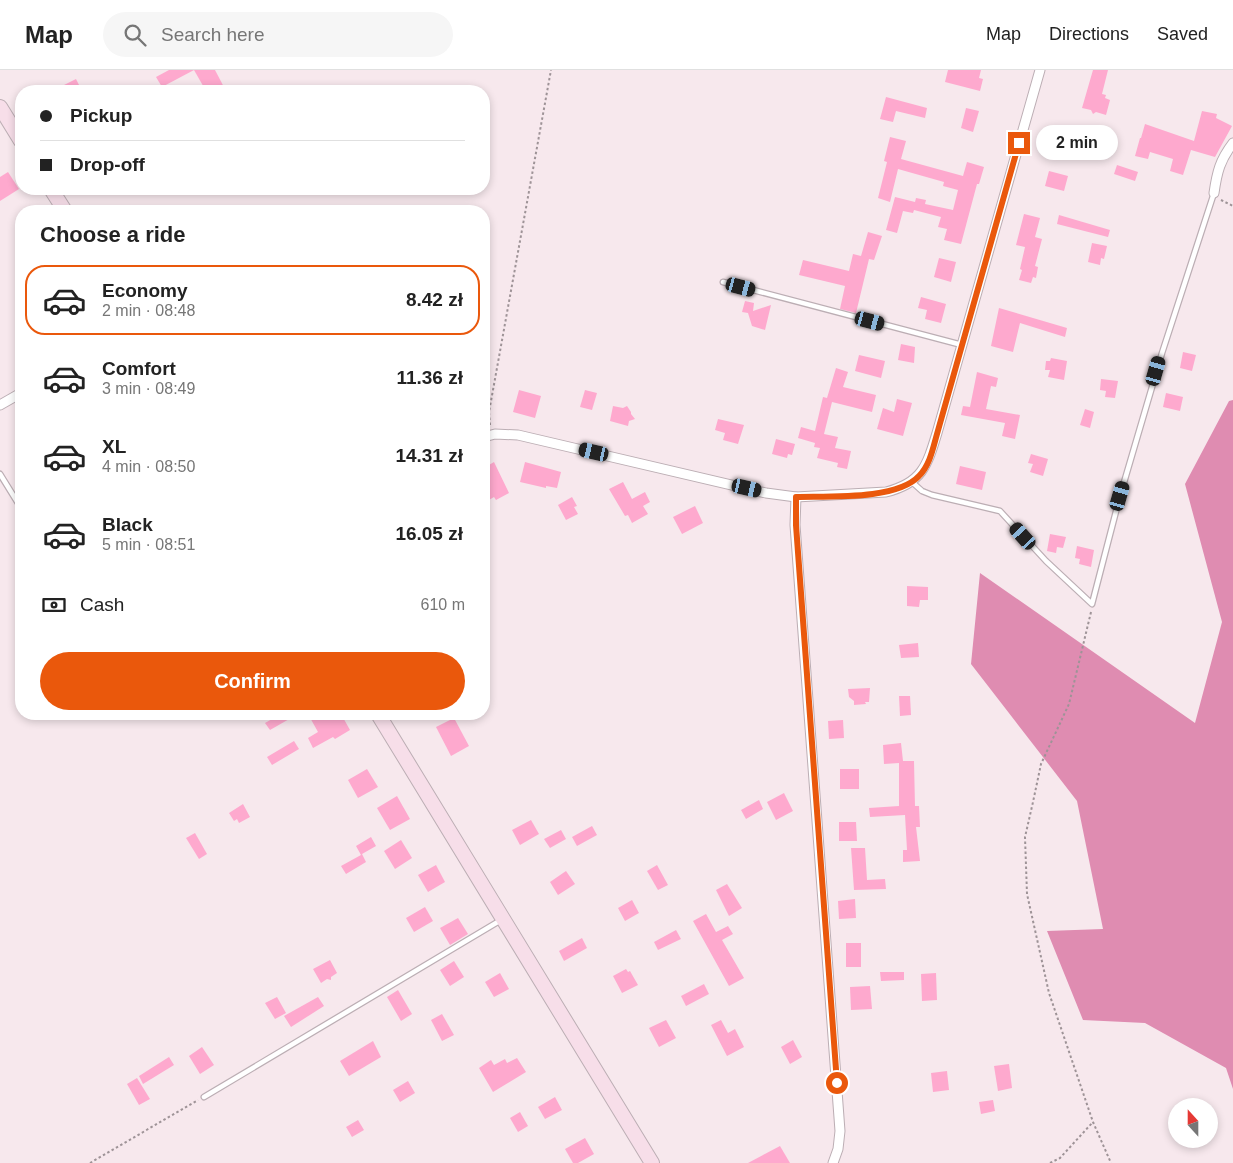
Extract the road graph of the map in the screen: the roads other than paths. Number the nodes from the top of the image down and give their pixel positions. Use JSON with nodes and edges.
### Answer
{"nodes":[{"id":1,"x":1040,"y":70,"type":"edge"},
{"id":2,"x":0,"y":107,"type":"edge"},
{"id":3,"x":15,"y":131,"type":"edge"},
{"id":4,"x":1233,"y":143,"type":"edge"},
{"id":5,"x":1214,"y":193,"type":"joint"},
{"id":6,"x":723,"y":282,"type":"dead end"},
{"id":7,"x":962,"y":345,"type":"junction"},
{"id":8,"x":15,"y":396,"type":"edge"},
{"id":9,"x":0,"y":405,"type":"edge"},
{"id":10,"x":490,"y":436,"type":"edge"},
{"id":11,"x":0,"y":474,"type":"edge"},
{"id":12,"x":912,"y":482,"type":"junction"},
{"id":13,"x":796,"y":497,"type":"junction"},
{"id":14,"x":15,"y":498,"type":"edge"},
{"id":15,"x":382,"y":720,"type":"edge"},
{"id":16,"x":503,"y":919,"type":"junction"},
{"id":17,"x":204,"y":1096,"type":"road end"},
{"id":18,"x":652,"y":1163,"type":"edge"},
{"id":19,"x":833,"y":1163,"type":"edge"}],
"edges":[{"from":1,"to":7,"type":"street"},
{"from":2,"to":3,"type":"street"},
{"from":4,"to":5,"type":"street"},
{"from":5,"to":12,"type":"lane"},
{"from":6,"to":7,"type":"lane"},
{"from":7,"to":12,"type":"street"},
{"from":8,"to":9,"type":"street"},
{"from":10,"to":13,"type":"street"},
{"from":11,"to":14,"type":"lane"},
{"from":12,"to":13,"type":"street"},
{"from":13,"to":19,"type":"street"},
{"from":15,"to":16,"type":"street"},
{"from":16,"to":17,"type":"lane"},
{"from":16,"to":18,"type":"street"}]}
